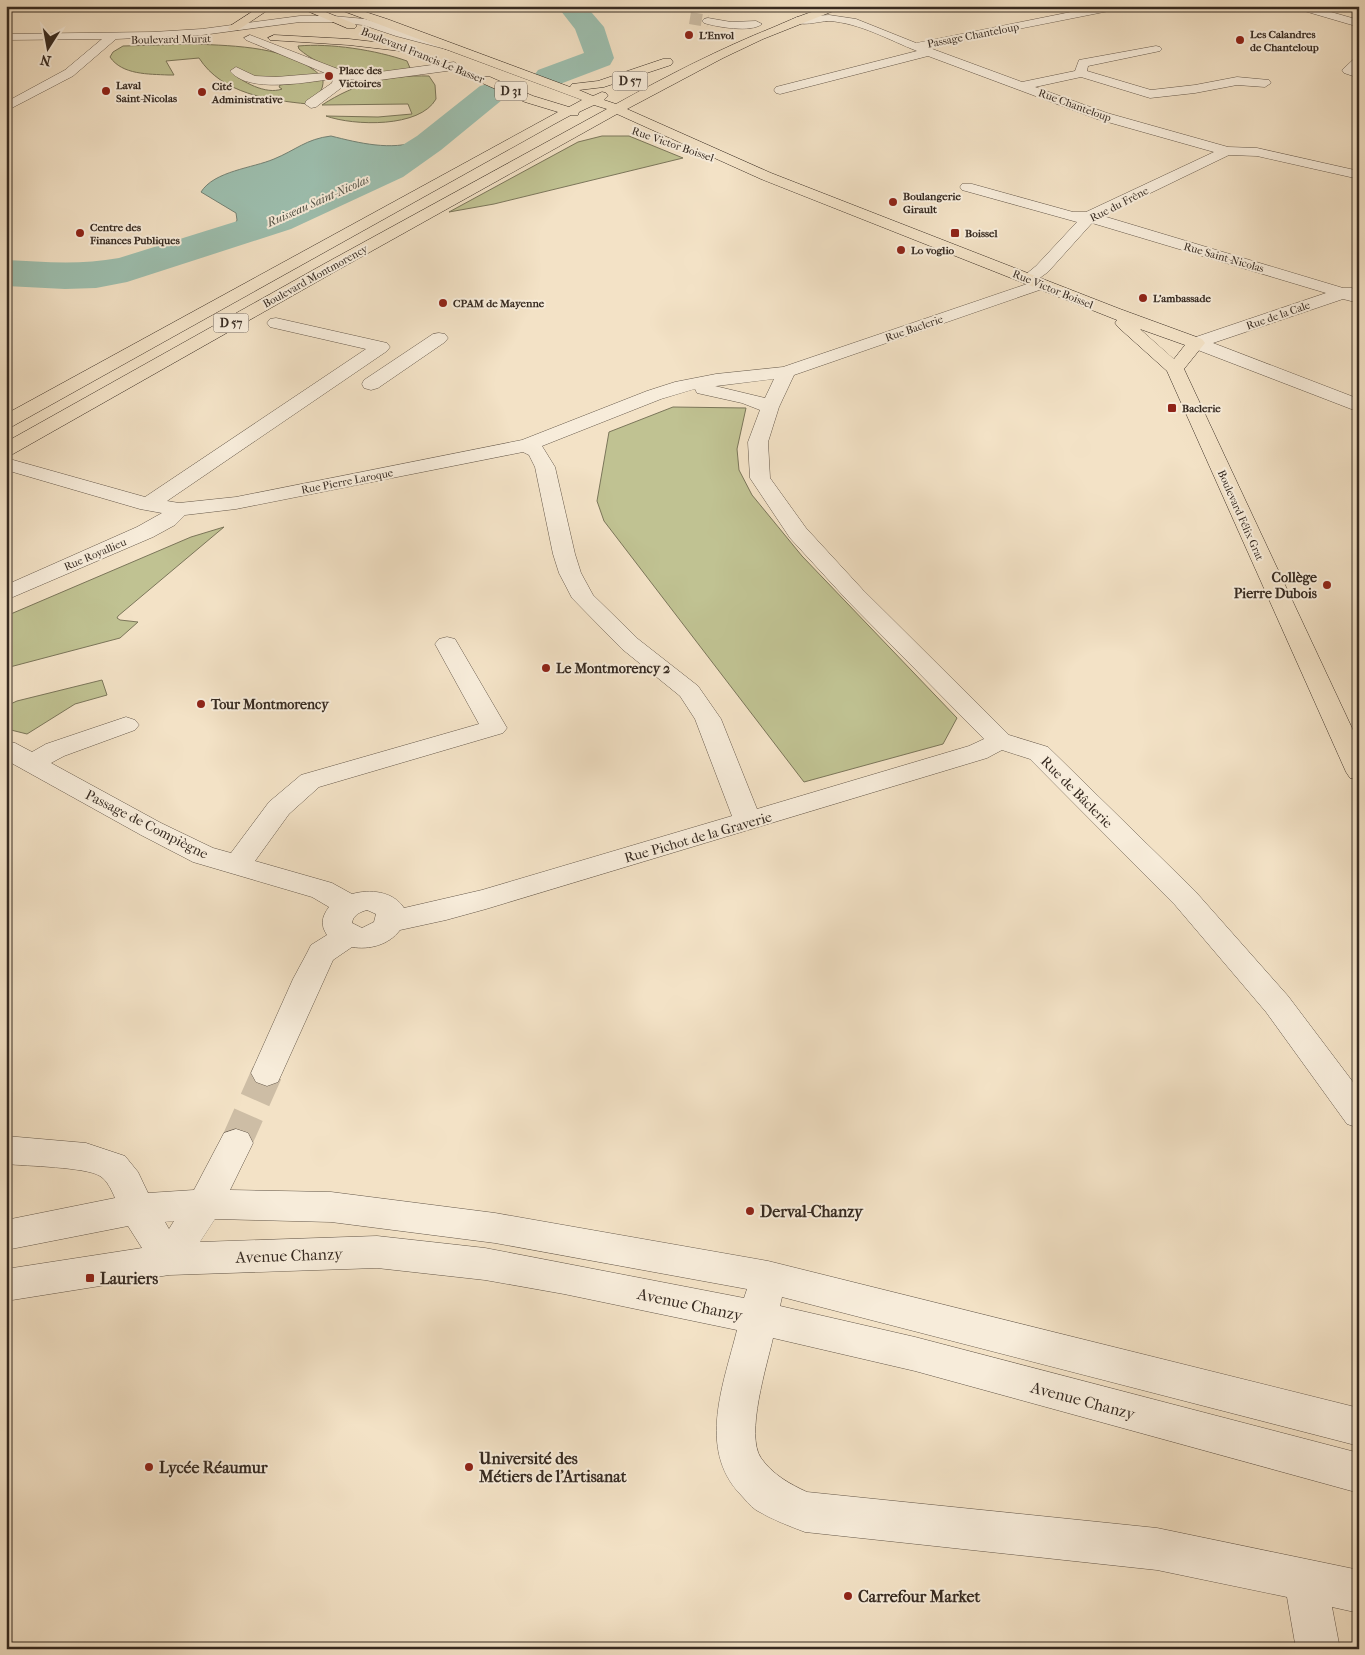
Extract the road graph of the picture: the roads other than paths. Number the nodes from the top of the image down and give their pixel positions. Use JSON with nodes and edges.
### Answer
{"nodes":[{"id":1,"x":269,"y":6,"type":"edge"},
{"id":2,"x":301,"y":6,"type":"edge"},
{"id":3,"x":809,"y":6,"type":"edge"},
{"id":4,"x":841,"y":6,"type":"edge"},
{"id":5,"x":1119,"y":6,"type":"edge"},
{"id":6,"x":1298,"y":6,"type":"edge"},
{"id":7,"x":341,"y":8,"type":"edge"},
{"id":8,"x":332,"y":19,"type":"junction"},
{"id":9,"x":798,"y":20,"type":"junction"},
{"id":10,"x":708,"y":21,"type":"tunnel mouth"},
{"id":11,"x":765,"y":21,"type":"junction"},
{"id":12,"x":1359,"y":24,"type":"edge"},
{"id":13,"x":234,"y":28,"type":"junction"},
{"id":14,"x":1341,"y":30,"type":"dead end"},
{"id":15,"x":1359,"y":30,"type":"edge"},
{"id":16,"x":6,"y":37,"type":"edge"},
{"id":17,"x":725,"y":37,"type":"tunnel mouth"},
{"id":18,"x":111,"y":38,"type":"junction"},
{"id":19,"x":250,"y":38,"type":"junction"},
{"id":20,"x":274,"y":38,"type":"junction"},
{"id":21,"x":6,"y":42,"type":"edge"},
{"id":22,"x":916,"y":46,"type":"junction"},
{"id":23,"x":453,"y":48,"type":"junction"},
{"id":24,"x":1156,"y":49,"type":"dead end"},
{"id":25,"x":418,"y":52,"type":"junction"},
{"id":26,"x":929,"y":52,"type":"junction"},
{"id":27,"x":1359,"y":61,"type":"edge"},
{"id":28,"x":236,"y":71,"type":"dead end"},
{"id":29,"x":466,"y":71,"type":"junction"},
{"id":30,"x":1081,"y":73,"type":"junction"},
{"id":31,"x":1359,"y":74,"type":"edge"},
{"id":32,"x":341,"y":75,"type":"junction"},
{"id":33,"x":1265,"y":83,"type":"dead end"},
{"id":34,"x":1022,"y":86,"type":"junction"},
{"id":35,"x":554,"y":87,"type":"junction"},
{"id":36,"x":780,"y":90,"type":"dead end"},
{"id":37,"x":652,"y":91,"type":"junction"},
{"id":38,"x":312,"y":104,"type":"dead end"},
{"id":39,"x":6,"y":107,"type":"edge"},
{"id":40,"x":593,"y":109,"type":"junction"},
{"id":41,"x":514,"y":140,"type":"junction"},
{"id":42,"x":1227,"y":151,"type":"junction"},
{"id":43,"x":748,"y":168,"type":"junction"},
{"id":44,"x":1359,"y":175,"type":"edge"},
{"id":45,"x":967,"y":187,"type":"dead end"},
{"id":46,"x":1089,"y":217,"type":"junction"},
{"id":47,"x":1035,"y":282,"type":"junction"},
{"id":48,"x":1359,"y":287,"type":"edge"},
{"id":49,"x":1342,"y":293,"type":"junction"},
{"id":50,"x":1359,"y":298,"type":"edge"},
{"id":51,"x":1114,"y":313,"type":"junction"},
{"id":52,"x":276,"y":323,"type":"dead end"},
{"id":53,"x":439,"y":338,"type":"dead end"},
{"id":54,"x":1196,"y":343,"type":"junction"},
{"id":55,"x":1175,"y":368,"type":"junction"},
{"id":56,"x":786,"y":372,"type":"junction"},
{"id":57,"x":337,"y":376,"type":"junction"},
{"id":58,"x":752,"y":376,"type":"junction"},
{"id":59,"x":371,"y":384,"type":"junction"},
{"id":60,"x":682,"y":386,"type":"junction"},
{"id":61,"x":390,"y":389,"type":"dead end"},
{"id":62,"x":747,"y":398,"type":"junction"},
{"id":63,"x":1359,"y":406,"type":"edge"},
{"id":64,"x":770,"y":407,"type":"junction"},
{"id":65,"x":6,"y":422,"type":"edge"},
{"id":66,"x":527,"y":445,"type":"junction"},
{"id":67,"x":6,"y":450,"type":"edge"},
{"id":68,"x":6,"y":464,"type":"edge"},
{"id":69,"x":147,"y":505,"type":"junction"},
{"id":70,"x":180,"y":509,"type":"junction"},
{"id":71,"x":6,"y":593,"type":"edge"},
{"id":72,"x":447,"y":644,"type":"dead end"},
{"id":73,"x":126,"y":724,"type":"dead end"},
{"id":74,"x":1000,"y":741,"type":"junction"},
{"id":75,"x":6,"y":749,"type":"edge"},
{"id":76,"x":32,"y":763,"type":"junction"},
{"id":77,"x":1359,"y":772,"type":"edge"},
{"id":78,"x":748,"y":822,"type":"junction"},
{"id":79,"x":237,"y":865,"type":"junction"},
{"id":80,"x":349,"y":905,"type":"junction"},
{"id":81,"x":392,"y":920,"type":"junction"},
{"id":82,"x":347,"y":936,"type":"junction"},
{"id":83,"x":267,"y":1073,"type":"tunnel mouth"},
{"id":84,"x":1359,"y":1115,"type":"edge"},
{"id":85,"x":236,"y":1143,"type":"tunnel mouth"},
{"id":86,"x":6,"y":1150,"type":"edge"},
{"id":87,"x":205,"y":1204,"type":"junction"},
{"id":88,"x":138,"y":1209,"type":"junction"},
{"id":89,"x":7,"y":1235,"type":"edge"},
{"id":90,"x":169,"y":1259,"type":"junction"},
{"id":91,"x":768,"y":1277,"type":"junction"},
{"id":92,"x":6,"y":1285,"type":"edge"},
{"id":93,"x":759,"y":1318,"type":"junction"},
{"id":94,"x":1359,"y":1427,"type":"edge"},
{"id":95,"x":1359,"y":1474,"type":"edge"},
{"id":96,"x":1305,"y":1579,"type":"junction"},
{"id":97,"x":1359,"y":1592,"type":"edge"},
{"id":98,"x":1318,"y":1649,"type":"edge"}],
"edges":[{"from":1,"to":13,"type":"main road"},
{"from":2,"to":8,"type":"main road","name":"Boulevard Francis Le Basser","number":"D 31"},
{"from":3,"to":11,"type":"main road"},
{"from":4,"to":9,"type":"main road","number":"D 57"},
{"from":5,"to":22,"type":"street","name":"Passage Chanteloup"},
{"from":6,"to":12,"type":"street"},
{"from":7,"to":8,"type":"street","name":"Boulevard Murat"},
{"from":7,"to":23,"type":"main road","name":"Boulevard Francis Le Basser","number":"D 31"},
{"from":8,"to":13,"type":"street","name":"Boulevard Murat"},
{"from":8,"to":20,"type":"street","name":"Boulevard Murat"},
{"from":8,"to":23,"type":"street","name":"Boulevard Francis Le Basser"},
{"from":8,"to":25,"type":"main road","name":"Boulevard Francis Le Basser","number":"D 31"},
{"from":9,"to":22,"type":"street","name":"Rue Chanteloup"},
{"from":9,"to":37,"type":"main road","number":"D 57"},
{"from":10,"to":11,"type":"street"},
{"from":11,"to":17,"type":"main road"},
{"from":13,"to":18,"type":"street","name":"Boulevard Murat"},
{"from":14,"to":15,"type":"street"},
{"from":16,"to":18,"type":"street","name":"Boulevard Murat"},
{"from":18,"to":19,"type":"street","name":"Boulevard Murat"},
{"from":18,"to":21,"type":"street","name":"Boulevard Murat"},
{"from":18,"to":39,"type":"street"},
{"from":19,"to":20,"type":"street","name":"Boulevard Murat"},
{"from":19,"to":32,"type":"street"},
{"from":20,"to":25,"type":"main road"},
{"from":22,"to":26,"type":"street","name":"Rue Chanteloup"},
{"from":23,"to":35,"type":"main road","name":"Boulevard Francis Le Basser","number":"D 31"},
{"from":24,"to":30,"type":"street"},
{"from":25,"to":29,"type":"main road","name":"Boulevard Francis Le Basser","number":"D 31"},
{"from":26,"to":34,"type":"street","name":"Rue Chanteloup"},
{"from":26,"to":36,"type":"street"},
{"from":27,"to":31,"type":"street"},
{"from":28,"to":32,"type":"street"},
{"from":29,"to":32,"type":"street"},
{"from":29,"to":40,"type":"main road","name":"Boulevard Francis Le Basser","number":"D 31"},
{"from":29,"to":41,"type":"main road"},
{"from":30,"to":33,"type":"street"},
{"from":30,"to":34,"type":"street"},
{"from":32,"to":38,"type":"street"},
{"from":34,"to":42,"type":"street","name":"Rue Chanteloup"},
{"from":35,"to":40,"type":"main road","name":"Boulevard Francis Le Basser"},
{"from":35,"to":40,"type":"main road"},
{"from":37,"to":40,"type":"main road","number":"D 57"},
{"from":37,"to":43,"type":"main road"},
{"from":40,"to":41,"type":"main road","name":"Boulevard Montmorency","number":"D 57"},
{"from":40,"to":43,"type":"main road","name":"Rue Victor Boissel"},
{"from":40,"to":43,"type":"main road","name":"Rue Victor Boissel"},
{"from":40,"to":67,"type":"main road","name":"Boulevard Montmorency","number":"D 57"},
{"from":41,"to":65,"type":"main road","name":"Boulevard Montmorency","number":"D 57"},
{"from":42,"to":44,"type":"street","name":"Rue Chanteloup"},
{"from":42,"to":46,"type":"street","name":"Rue du Frêne"},
{"from":43,"to":47,"type":"main road","name":"Rue Victor Boissel"},
{"from":45,"to":46,"type":"street","name":"Rue Saint-Nicolas"},
{"from":46,"to":47,"type":"street","name":"Rue du Frêne"},
{"from":46,"to":49,"type":"street","name":"Rue Saint-Nicolas"},
{"from":47,"to":51,"type":"main road","name":"Rue Victor Boissel"},
{"from":47,"to":56,"type":"street","name":"Rue Baclerie"},
{"from":48,"to":49,"type":"street","name":"Rue de la Cale"},
{"from":49,"to":50,"type":"street","name":"Rue Saint-Nicolas"},
{"from":49,"to":54,"type":"street","name":"Rue de la Cale"},
{"from":51,"to":54,"type":"main road","name":"Rue Victor Boissel"},
{"from":51,"to":55,"type":"main road"},
{"from":52,"to":57,"type":"street"},
{"from":53,"to":59,"type":"street"},
{"from":54,"to":55,"type":"main road"},
{"from":54,"to":63,"type":"street","name":"Rue Victor Boissel"},
{"from":55,"to":77,"type":"main road","name":"Boulevard Félix Grat"},
{"from":56,"to":58,"type":"street","name":"Rue Baclerie"},
{"from":56,"to":64,"type":"street"},
{"from":57,"to":59,"type":"street"},
{"from":57,"to":69,"type":"street"},
{"from":58,"to":60,"type":"street","name":"Rue Pierre Laroque"},
{"from":58,"to":62,"type":"street"},
{"from":59,"to":61,"type":"street"},
{"from":60,"to":62,"type":"street","name":"Rue Pierre Laroque"},
{"from":60,"to":66,"type":"street","name":"Rue Pierre Laroque"},
{"from":62,"to":64,"type":"street"},
{"from":64,"to":74,"type":"street","name":"Rue de Bâclerie"},
{"from":66,"to":70,"type":"street","name":"Rue Pierre Laroque"},
{"from":66,"to":78,"type":"street"},
{"from":68,"to":69,"type":"street","name":"Rue Pierre Laroque"},
{"from":69,"to":70,"type":"street","name":"Rue Pierre Laroque"},
{"from":70,"to":71,"type":"street","name":"Rue Royallieu"},
{"from":72,"to":79,"type":"street"},
{"from":73,"to":76,"type":"street"},
{"from":74,"to":78,"type":"street","name":"Rue Pichot de la Graverie"},
{"from":74,"to":84,"type":"street","name":"Rue de Bâclerie"},
{"from":75,"to":76,"type":"street","name":"Passage de Compiègne"},
{"from":76,"to":79,"type":"street","name":"Passage de Compiègne"},
{"from":78,"to":81,"type":"street","name":"Rue Pichot de la Graverie"},
{"from":79,"to":80,"type":"street","name":"Passage de Compiègne"},
{"from":80,"to":81,"type":"street"},
{"from":80,"to":82,"type":"street"},
{"from":81,"to":82,"type":"street"},
{"from":82,"to":83,"type":"street"},
{"from":85,"to":87,"type":"street"},
{"from":86,"to":88,"type":"street"},
{"from":87,"to":88,"type":"street"},
{"from":87,"to":90,"type":"street"},
{"from":87,"to":91,"type":"street"},
{"from":88,"to":89,"type":"street"},
{"from":88,"to":90,"type":"street"},
{"from":90,"to":92,"type":"street","name":"Avenue Chanzy"},
{"from":90,"to":93,"type":"street","name":"Avenue Chanzy"},
{"from":91,"to":93,"type":"street"},
{"from":91,"to":94,"type":"street"},
{"from":93,"to":95,"type":"street","name":"Avenue Chanzy"},
{"from":93,"to":96,"type":"street"},
{"from":96,"to":97,"type":"street"},
{"from":96,"to":98,"type":"street"}]}
